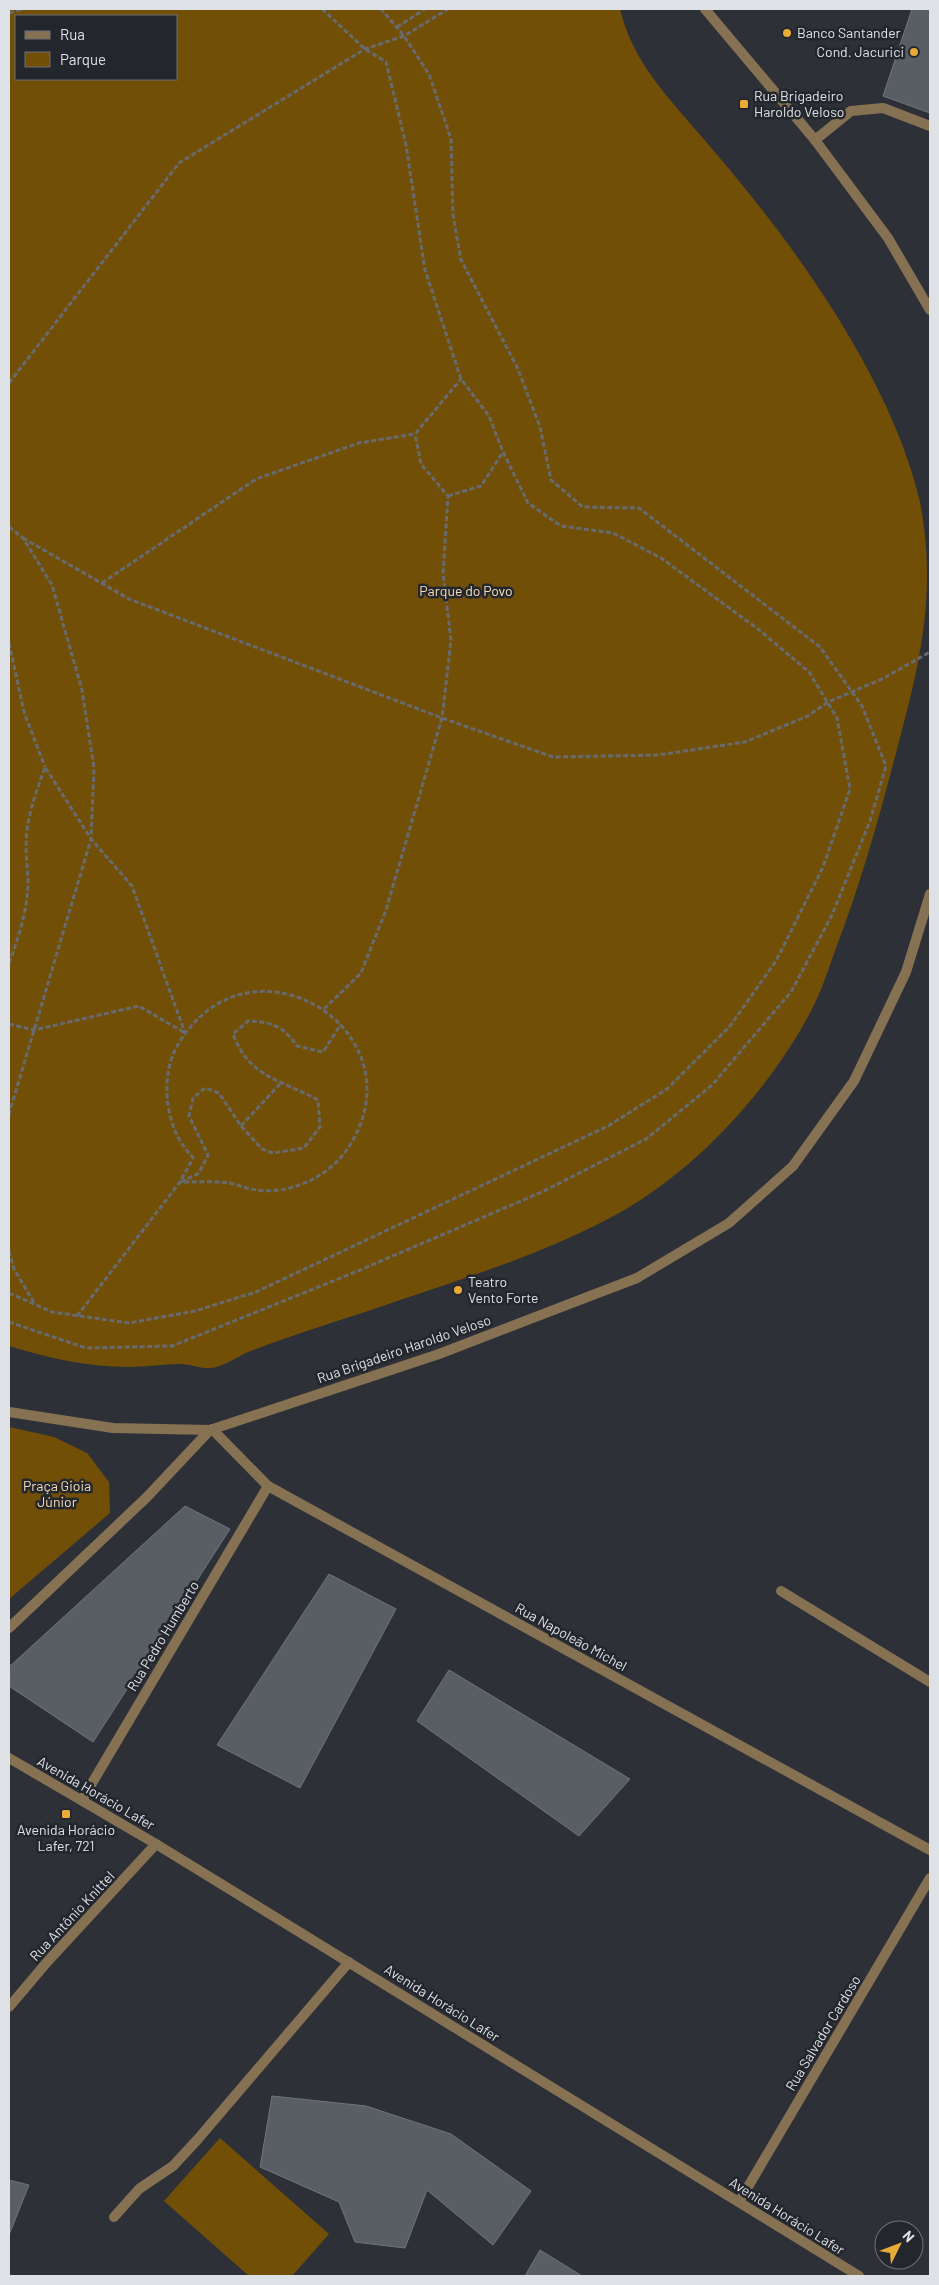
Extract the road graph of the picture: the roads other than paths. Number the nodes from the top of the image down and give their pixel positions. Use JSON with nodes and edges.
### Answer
{"nodes":[{"id":1,"x":705,"y":9,"type":"edge"},
{"id":2,"x":930,"y":126,"type":"edge"},
{"id":3,"x":815,"y":140,"type":"junction"},
{"id":4,"x":930,"y":310,"type":"edge"},
{"id":5,"x":930,"y":894,"type":"edge"},
{"id":6,"x":9,"y":1412,"type":"edge"},
{"id":7,"x":211,"y":1429,"type":"junction"},
{"id":8,"x":268,"y":1486,"type":"junction"},
{"id":9,"x":781,"y":1591,"type":"dead end"},
{"id":10,"x":9,"y":1628,"type":"edge"},
{"id":11,"x":930,"y":1682,"type":"edge"},
{"id":12,"x":9,"y":1758,"type":"edge"},
{"id":13,"x":82,"y":1800,"type":"junction"},
{"id":14,"x":156,"y":1844,"type":"junction"},
{"id":15,"x":930,"y":1850,"type":"edge"},
{"id":16,"x":930,"y":1878,"type":"edge"},
{"id":17,"x":349,"y":1962,"type":"junction"},
{"id":18,"x":9,"y":2007,"type":"edge"},
{"id":19,"x":739,"y":2202,"type":"junction"},
{"id":20,"x":114,"y":2217,"type":"dead end"},
{"id":21,"x":859,"y":2276,"type":"edge"}],
"edges":[{"from":1,"to":3,"type":"street"},
{"from":2,"to":3,"type":"street"},
{"from":3,"to":4,"type":"street"},
{"from":5,"to":7,"type":"street","name":"Rua Brigadeiro Haroldo Veloso"},
{"from":6,"to":7,"type":"street","name":"Rua Brigadeiro Haroldo Veloso"},
{"from":7,"to":8,"type":"street","name":"Rua Napoleão Michel"},
{"from":7,"to":10,"type":"street"},
{"from":8,"to":13,"type":"street","name":"Rua Pedro Humberto"},
{"from":8,"to":15,"type":"street","name":"Rua Napoleão Michel"},
{"from":9,"to":11,"type":"street"},
{"from":12,"to":13,"type":"street","name":"Avenida Horácio Lafer"},
{"from":13,"to":14,"type":"street","name":"Avenida Horácio Lafer"},
{"from":14,"to":17,"type":"street","name":"Avenida Horácio Lafer"},
{"from":14,"to":18,"type":"street","name":"Rua Antônio Knittel"},
{"from":16,"to":19,"type":"street","name":"Rua Salvador Cardoso"},
{"from":17,"to":19,"type":"street","name":"Avenida Horácio Lafer"},
{"from":17,"to":20,"type":"street"},
{"from":19,"to":21,"type":"street","name":"Avenida Horácio Lafer"}]}
